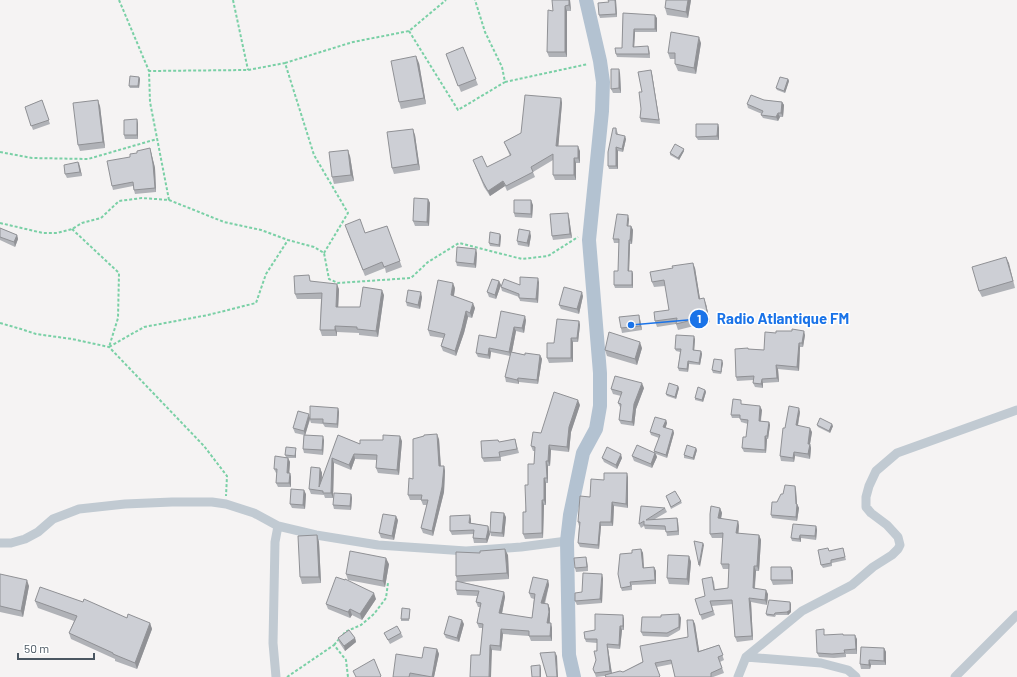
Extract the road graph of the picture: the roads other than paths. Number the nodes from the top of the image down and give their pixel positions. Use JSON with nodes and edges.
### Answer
{"nodes":[{"id":1,"x":586,"y":0,"type":"edge"},
{"id":2,"x":1017,"y":410,"type":"edge"},
{"id":3,"x":278,"y":526,"type":"junction"},
{"id":4,"x":567,"y":541,"type":"junction"},
{"id":5,"x":0,"y":543,"type":"edge"},
{"id":6,"x":1017,"y":615,"type":"edge"},
{"id":7,"x":746,"y":657,"type":"junction"},
{"id":8,"x":276,"y":677,"type":"edge"},
{"id":9,"x":574,"y":677,"type":"edge"},
{"id":10,"x":738,"y":677,"type":"edge"},
{"id":11,"x":856,"y":677,"type":"edge"},
{"id":12,"x":955,"y":677,"type":"edge"}],
"edges":[{"from":1,"to":4,"type":"main road"},
{"from":2,"to":7,"type":"street"},
{"from":3,"to":4,"type":"street"},
{"from":3,"to":5,"type":"street"},
{"from":3,"to":8,"type":"street"},
{"from":4,"to":9,"type":"main road"},
{"from":6,"to":12,"type":"street"},
{"from":7,"to":10,"type":"street"},
{"from":7,"to":11,"type":"street"}]}
